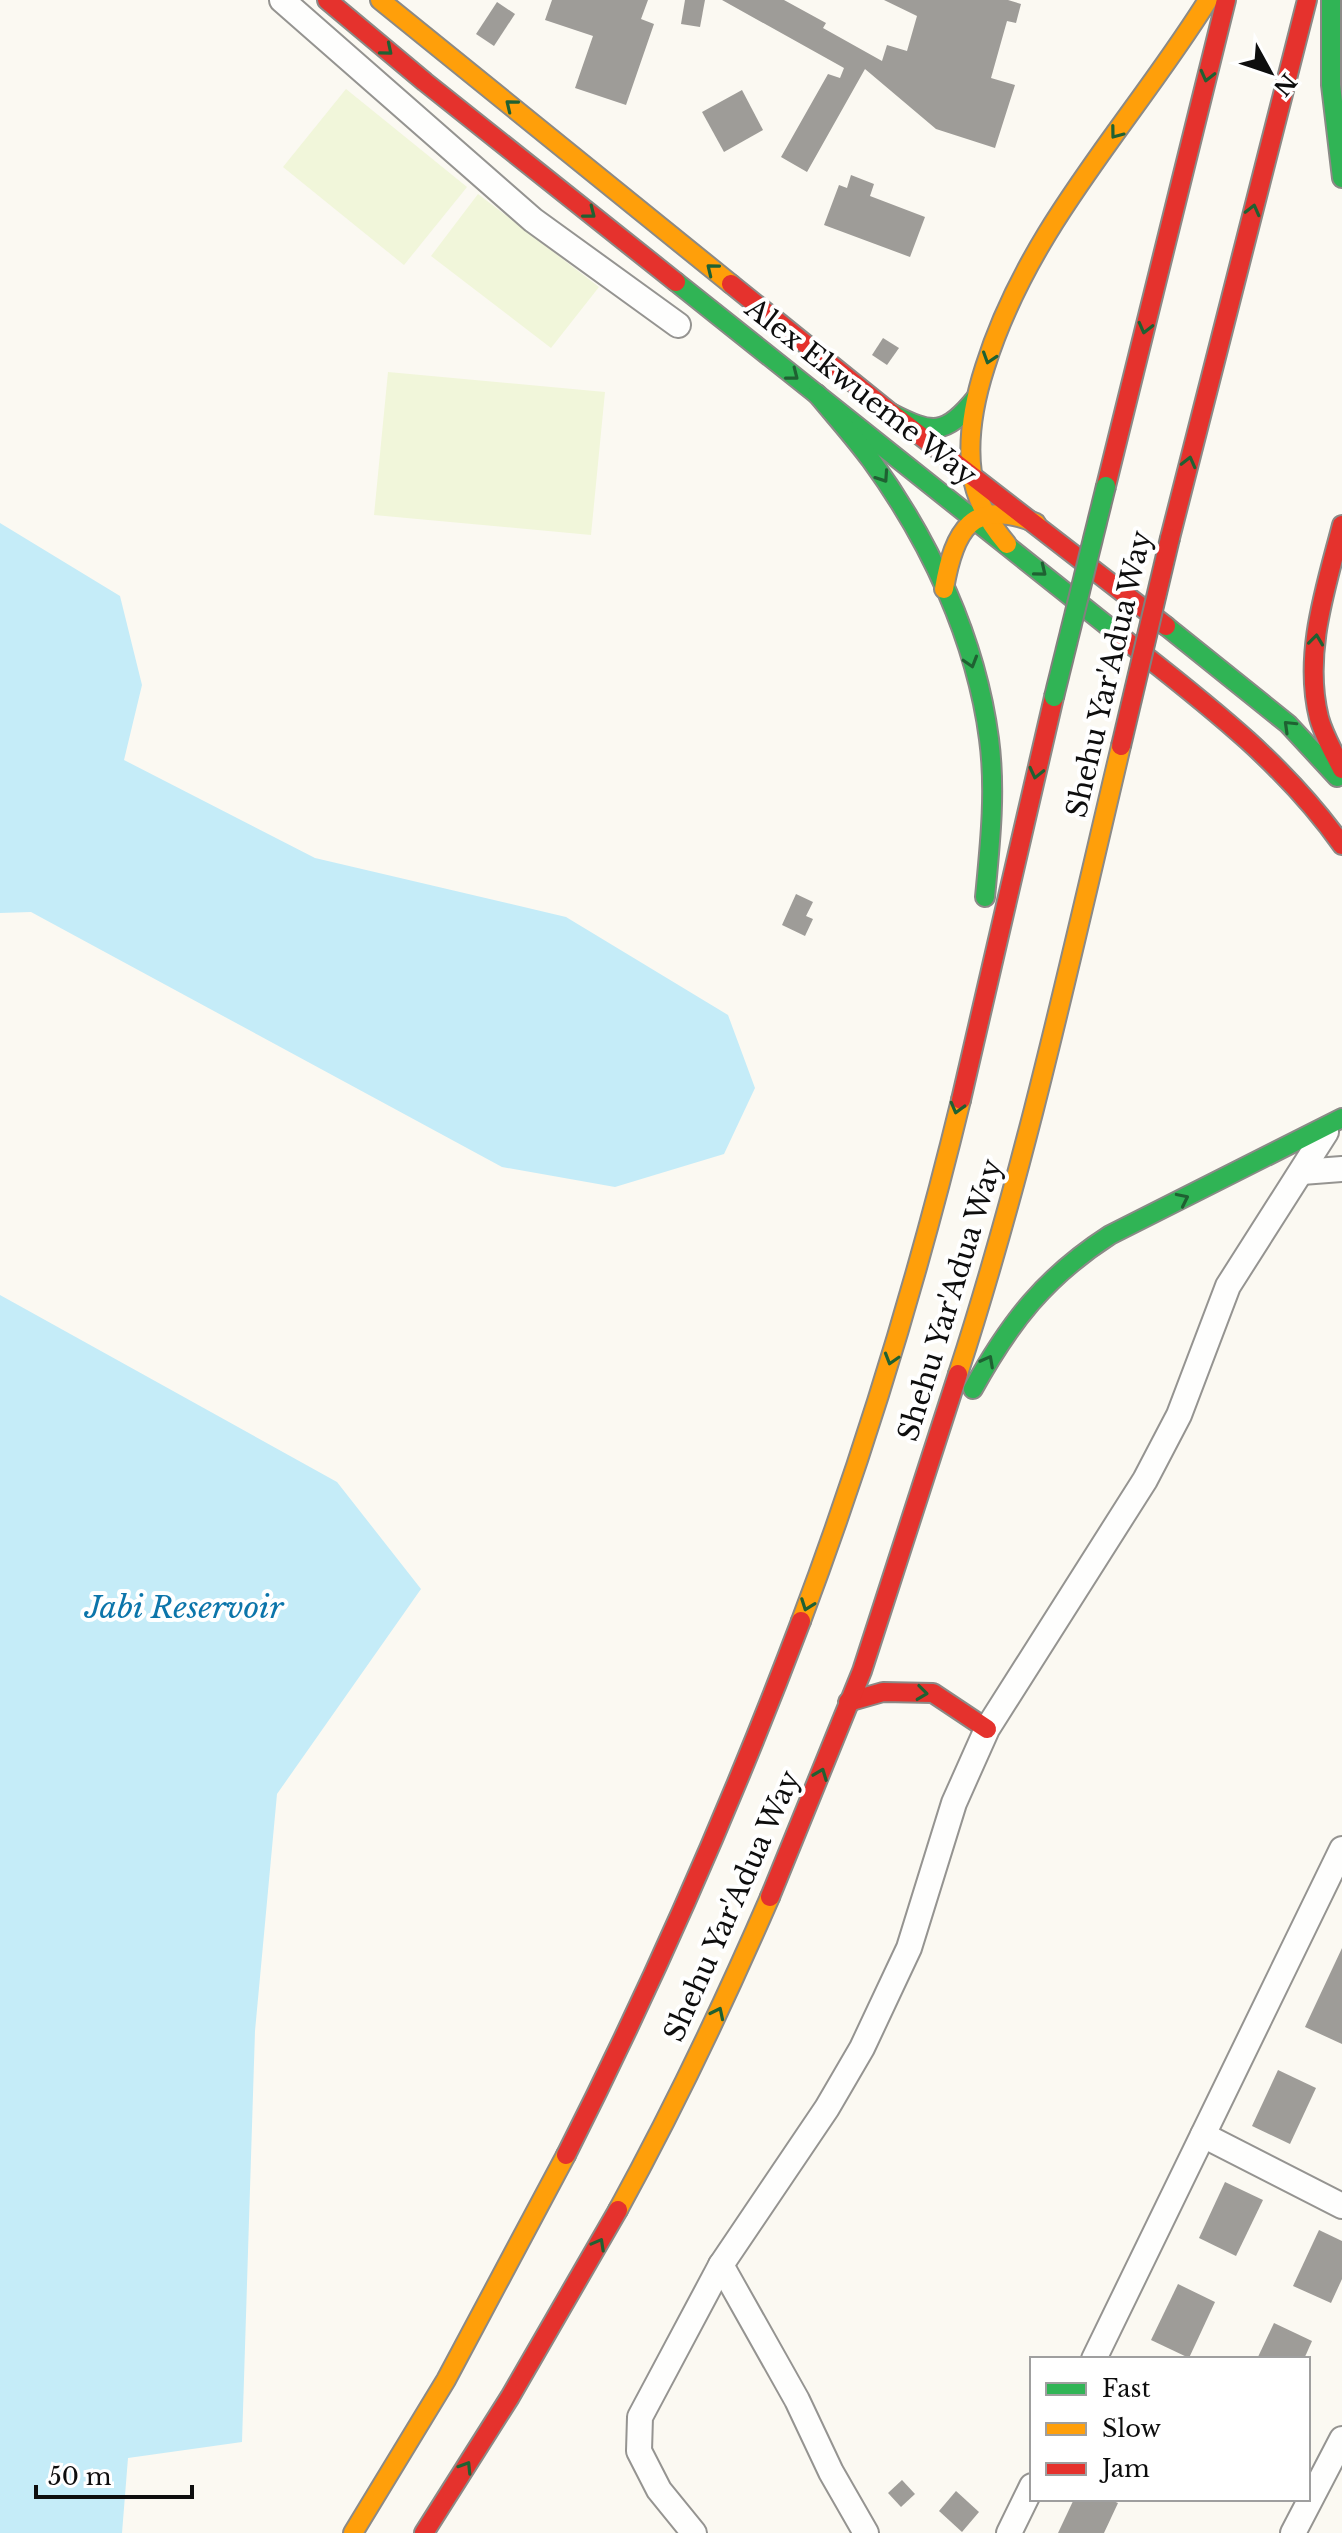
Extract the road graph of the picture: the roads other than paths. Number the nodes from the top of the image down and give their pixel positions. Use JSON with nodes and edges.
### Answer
{"nodes":[{"id":1,"x":282,"y":0,"type":"edge"},
{"id":2,"x":327,"y":0,"type":"edge"},
{"id":3,"x":380,"y":0,"type":"edge"},
{"id":4,"x":1208,"y":0,"type":"edge"},
{"id":5,"x":1226,"y":0,"type":"edge"},
{"id":6,"x":1307,"y":0,"type":"edge"},
{"id":7,"x":1331,"y":0,"type":"edge"},
{"id":8,"x":1342,"y":178,"type":"edge"},
{"id":9,"x":678,"y":325,"type":"dead end"},
{"id":10,"x":817,"y":394,"type":"junction"},
{"id":11,"x":975,"y":399,"type":"junction"},
{"id":12,"x":891,"y":413,"type":"junction"},
{"id":13,"x":973,"y":476,"type":"junction"},
{"id":14,"x":980,"y":516,"type":"junction"},
{"id":15,"x":1036,"y":523,"type":"junction"},
{"id":16,"x":1342,"y":525,"type":"edge"},
{"id":17,"x":944,"y":589,"type":"junction"},
{"id":18,"x":1342,"y":769,"type":"edge"},
{"id":19,"x":1342,"y":783,"type":"edge"},
{"id":20,"x":1342,"y":845,"type":"edge"},
{"id":21,"x":970,"y":1058,"type":"junction"},
{"id":22,"x":1337,"y":1121,"type":"edge"},
{"id":23,"x":1342,"y":1169,"type":"edge"},
{"id":24,"x":1302,"y":1172,"type":"junction"},
{"id":25,"x":907,"y":1533,"type":"junction"},
{"id":26,"x":848,"y":1702,"type":"junction"},
{"id":27,"x":987,"y":1729,"type":"junction"},
{"id":28,"x":1342,"y":1849,"type":"edge"},
{"id":29,"x":1203,"y":2135,"type":"junction"},
{"id":30,"x":1342,"y":2206,"type":"edge"},
{"id":31,"x":721,"y":2265,"type":"junction"},
{"id":32,"x":1095,"y":2357,"type":"edge"},
{"id":33,"x":1342,"y":2439,"type":"edge"},
{"id":34,"x":1030,"y":2490,"type":"edge"},
{"id":35,"x":1310,"y":2500,"type":"edge"},
{"id":36,"x":1310,"y":2501,"type":"edge"},
{"id":37,"x":353,"y":2533,"type":"edge"},
{"id":38,"x":424,"y":2533,"type":"edge"},
{"id":39,"x":694,"y":2533,"type":"edge"},
{"id":40,"x":866,"y":2533,"type":"edge"},
{"id":41,"x":1009,"y":2533,"type":"edge"},
{"id":42,"x":1293,"y":2533,"type":"edge"}],
"edges":[{"from":1,"to":9,"type":"street"},
{"from":2,"to":10,"type":"main road","name":"Alex Ekwueme Way","one_way":true},
{"from":12,"to":3,"type":"main road","name":"Alex Ekwueme Way","one_way":true},
{"from":4,"to":11,"type":"main road","one_way":true},
{"from":5,"to":21,"type":"main road","name":"Shehu Yar'Adua Way","one_way":true,"bridge":true},
{"from":25,"to":6,"type":"main road","name":"Shehu Yar'Adua Way","one_way":true,"bridge":true},
{"from":7,"to":8,"type":"main road"},
{"from":10,"to":14,"type":"main road","name":"Alex Ekwueme Way"},
{"from":10,"to":17,"type":"main road","one_way":true},
{"from":11,"to":12,"type":"main road"},
{"from":11,"to":13,"type":"main road"},
{"from":12,"to":13,"type":"main road","name":"Alex Ekwueme Way"},
{"from":13,"to":14,"type":"main road"},
{"from":13,"to":15,"type":"main road","name":"Alex Ekwueme Way"},
{"from":14,"to":15,"type":"main road"},
{"from":14,"to":17,"type":"main road"},
{"from":14,"to":20,"type":"main road","one_way":true},
{"from":19,"to":15,"type":"main road","name":"Alex Ekwueme Way","one_way":true},
{"from":18,"to":16,"type":"main road","one_way":true},
{"from":17,"to":21,"type":"main road","one_way":true},
{"from":21,"to":37,"type":"main road","name":"Shehu Yar'Adua Way","one_way":true},
{"from":22,"to":24,"type":"street"},
{"from":25,"to":22,"type":"main road","one_way":true},
{"from":23,"to":24,"type":"street"},
{"from":24,"to":27,"type":"street"},
{"from":25,"to":26,"type":"main road","name":"Shehu Yar'Adua Way"},
{"from":26,"to":27,"type":"main road","one_way":true},
{"from":38,"to":26,"type":"main road","name":"Shehu Yar'Adua Way","one_way":true},
{"from":27,"to":31,"type":"street"},
{"from":28,"to":29,"type":"street"},
{"from":29,"to":30,"type":"street"},
{"from":29,"to":32,"type":"street"},
{"from":31,"to":39,"type":"street"},
{"from":31,"to":40,"type":"street"},
{"from":33,"to":35,"type":"street"},
{"from":34,"to":41,"type":"street"},
{"from":36,"to":42,"type":"street"}]}
